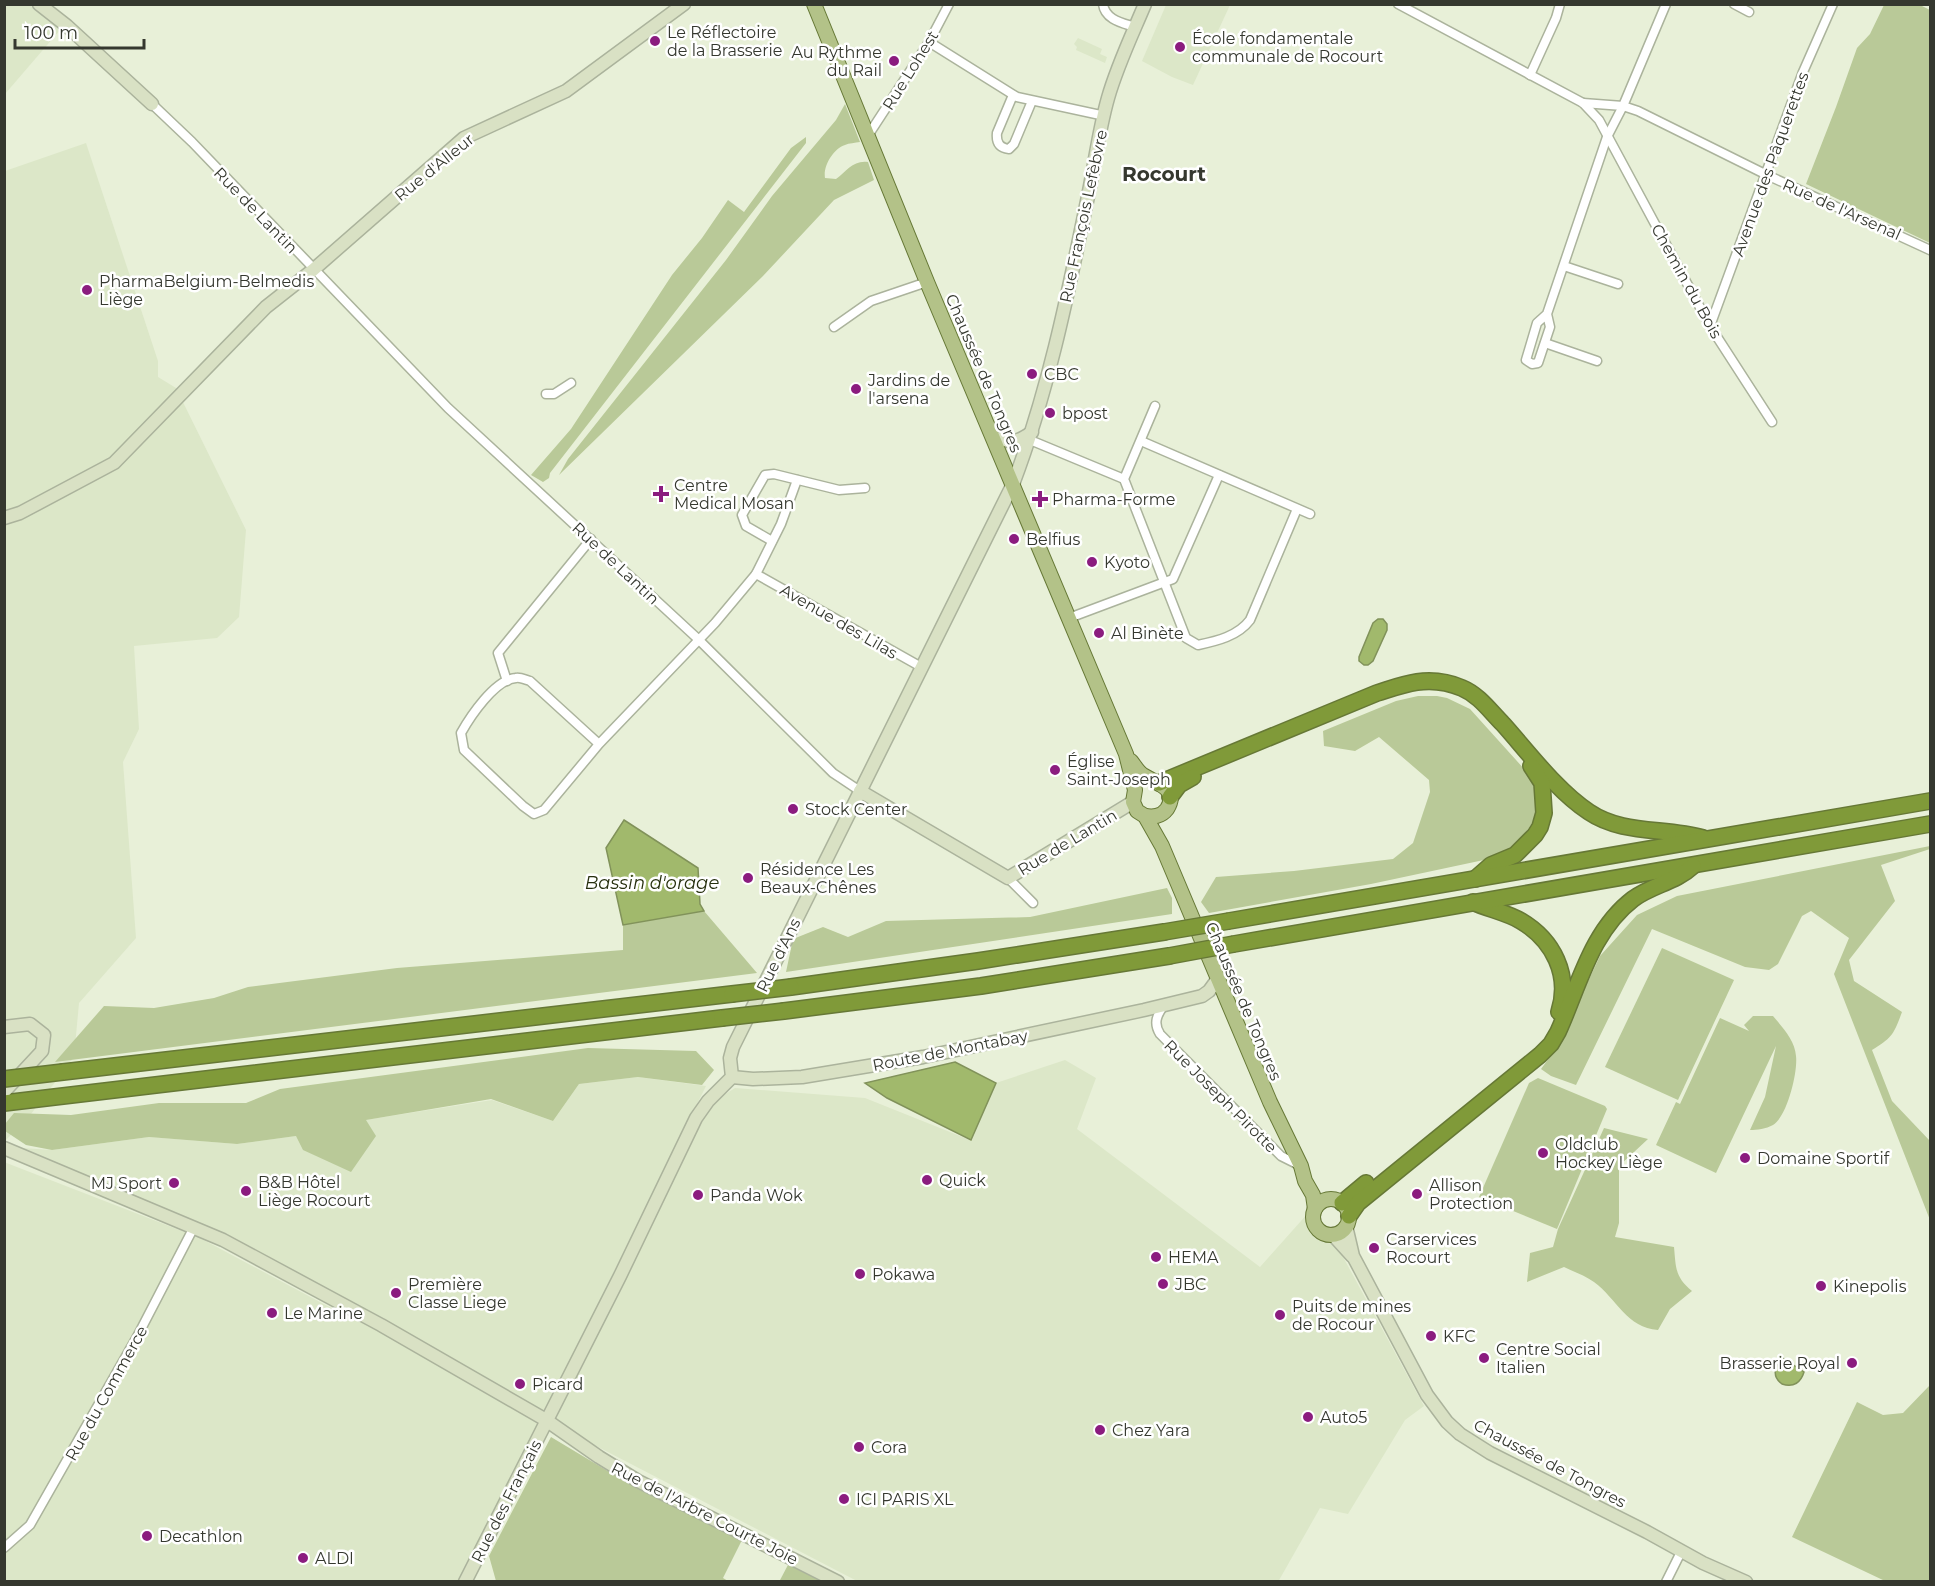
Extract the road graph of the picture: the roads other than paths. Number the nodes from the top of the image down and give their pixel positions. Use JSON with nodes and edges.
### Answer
{"nodes":[{"id":1,"x":39,"y":4,"type":"edge"},
{"id":2,"x":684,"y":4,"type":"edge"},
{"id":3,"x":814,"y":4,"type":"edge"},
{"id":4,"x":949,"y":4,"type":"edge"},
{"id":5,"x":1103,"y":4,"type":"edge"},
{"id":6,"x":1145,"y":4,"type":"edge"},
{"id":7,"x":1398,"y":4,"type":"edge"},
{"id":8,"x":1560,"y":4,"type":"edge"},
{"id":9,"x":1666,"y":4,"type":"edge"},
{"id":10,"x":1734,"y":4,"type":"edge"},
{"id":11,"x":1833,"y":4,"type":"edge"},
{"id":12,"x":1749,"y":12,"type":"dead end"},
{"id":13,"x":1135,"y":27,"type":"junction"},
{"id":14,"x":929,"y":42,"type":"junction"},
{"id":15,"x":1530,"y":75,"type":"junction"},
{"id":16,"x":1013,"y":95,"type":"junction"},
{"id":17,"x":1032,"y":101,"type":"junction"},
{"id":18,"x":1583,"y":103,"type":"junction"},
{"id":19,"x":152,"y":104,"type":"joint"},
{"id":20,"x":1623,"y":106,"type":"junction"},
{"id":21,"x":1105,"y":116,"type":"junction"},
{"id":22,"x":869,"y":134,"type":"junction"},
{"id":23,"x":1607,"y":137,"type":"junction"},
{"id":24,"x":1767,"y":175,"type":"junction"},
{"id":25,"x":1930,"y":250,"type":"edge"},
{"id":26,"x":1564,"y":266,"type":"junction"},
{"id":27,"x":313,"y":270,"type":"junction"},
{"id":28,"x":927,"y":282,"type":"junction"},
{"id":29,"x":1618,"y":284,"type":"dead end"},
{"id":30,"x":1548,"y":314,"type":"junction"},
{"id":31,"x":1710,"y":326,"type":"junction"},
{"id":32,"x":834,"y":327,"type":"dead end"},
{"id":33,"x":1545,"y":343,"type":"junction"},
{"id":34,"x":1597,"y":361,"type":"dead end"},
{"id":35,"x":571,"y":383,"type":"dead end"},
{"id":36,"x":546,"y":394,"type":"dead end"},
{"id":37,"x":1155,"y":406,"type":"dead end"},
{"id":38,"x":1772,"y":422,"type":"dead end"},
{"id":39,"x":1031,"y":436,"type":"junction"},
{"id":40,"x":993,"y":437,"type":"junction"},
{"id":41,"x":1141,"y":441,"type":"junction"},
{"id":42,"x":1219,"y":475,"type":"junction"},
{"id":43,"x":1124,"y":479,"type":"junction"},
{"id":44,"x":797,"y":480,"type":"junction"},
{"id":45,"x":1013,"y":484,"type":"junction"},
{"id":46,"x":865,"y":488,"type":"dead end"},
{"id":47,"x":1002,"y":508,"type":"junction"},
{"id":48,"x":1297,"y":509,"type":"junction"},
{"id":49,"x":1024,"y":513,"type":"junction"},
{"id":50,"x":1310,"y":514,"type":"dead end"},
{"id":51,"x":4,"y":518,"type":"edge"},
{"id":52,"x":591,"y":539,"type":"junction"},
{"id":53,"x":772,"y":541,"type":"junction"},
{"id":54,"x":756,"y":574,"type":"junction"},
{"id":55,"x":1164,"y":583,"type":"junction"},
{"id":56,"x":1068,"y":618,"type":"junction"},
{"id":57,"x":699,"y":639,"type":"junction"},
{"id":58,"x":923,"y":668,"type":"junction"},
{"id":59,"x":507,"y":681,"type":"junction"},
{"id":60,"x":600,"y":744,"type":"junction"},
{"id":61,"x":1126,"y":754,"type":"junction"},
{"id":62,"x":1157,"y":782,"type":"junction"},
{"id":63,"x":860,"y":791,"type":"junction"},
{"id":64,"x":1134,"y":796,"type":"junction"},
{"id":65,"x":1170,"y":797,"type":"junction"},
{"id":66,"x":1930,"y":801,"type":"edge"},
{"id":67,"x":1160,"y":815,"type":"junction"},
{"id":68,"x":1145,"y":816,"type":"junction"},
{"id":69,"x":1930,"y":824,"type":"edge"},
{"id":70,"x":1709,"y":840,"type":"junction"},
{"id":71,"x":1162,"y":846,"type":"junction"},
{"id":72,"x":1696,"y":864,"type":"junction"},
{"id":73,"x":1008,"y":878,"type":"junction"},
{"id":74,"x":1475,"y":879,"type":"junction"},
{"id":75,"x":1033,"y":903,"type":"dead end"},
{"id":76,"x":1473,"y":903,"type":"junction"},
{"id":77,"x":1217,"y":980,"type":"junction"},
{"id":78,"x":1165,"y":1005,"type":"junction"},
{"id":79,"x":4,"y":1027,"type":"edge"},
{"id":80,"x":732,"y":1077,"type":"junction"},
{"id":81,"x":4,"y":1079,"type":"edge"},
{"id":82,"x":4,"y":1092,"type":"edge"},
{"id":83,"x":4,"y":1103,"type":"edge"},
{"id":84,"x":4,"y":1148,"type":"edge"},
{"id":85,"x":1301,"y":1166,"type":"junction"},
{"id":86,"x":1315,"y":1209,"type":"junction"},
{"id":87,"x":1342,"y":1211,"type":"junction"},
{"id":88,"x":194,"y":1227,"type":"junction"},
{"id":89,"x":1332,"y":1234,"type":"junction"},
{"id":90,"x":1353,"y":1256,"type":"junction"},
{"id":91,"x":546,"y":1420,"type":"junction"},
{"id":92,"x":4,"y":1548,"type":"edge"},
{"id":93,"x":1681,"y":1552,"type":"junction"},
{"id":94,"x":465,"y":1581,"type":"edge"},
{"id":95,"x":838,"y":1581,"type":"edge"},
{"id":96,"x":1666,"y":1581,"type":"edge"},
{"id":97,"x":1746,"y":1581,"type":"edge"}],
"edges":[{"from":1,"to":19,"type":"street"},
{"from":2,"to":27,"type":"street","name":"Rue d'Alleur"},
{"from":3,"to":22,"type":"main road","name":"Chaussée de Tongres"},
{"from":4,"to":14,"type":"street","name":"Rue Lohest"},
{"from":5,"to":13,"type":"street"},
{"from":6,"to":13,"type":"street","name":"Rue François Lefèbvre"},
{"from":7,"to":15,"type":"street","name":"Chemin du Bois"},
{"from":8,"to":15,"type":"street"},
{"from":9,"to":20,"type":"street"},
{"from":10,"to":12,"type":"street"},
{"from":11,"to":24,"type":"street","name":"Avenue des Pâquerettes"},
{"from":13,"to":21,"type":"street","name":"Rue François Lefèbvre"},
{"from":14,"to":16,"type":"street"},
{"from":14,"to":22,"type":"street","name":"Rue Lohest"},
{"from":15,"to":18,"type":"street","name":"Chemin du Bois"},
{"from":16,"to":17,"type":"street"},
{"from":16,"to":17,"type":"street"},
{"from":17,"to":21,"type":"street"},
{"from":18,"to":20,"type":"street","name":"Chemin du Bois"},
{"from":18,"to":23,"type":"street","name":"Chemin du Bois"},
{"from":19,"to":27,"type":"street","name":"Rue de Lantin"},
{"from":20,"to":23,"type":"street"},
{"from":20,"to":24,"type":"street","name":"Rue de l'Arsenal"},
{"from":21,"to":39,"type":"street","name":"Rue François Lefèbvre"},
{"from":22,"to":28,"type":"main road","name":"Chaussée de Tongres"},
{"from":23,"to":26,"type":"street"},
{"from":23,"to":31,"type":"street","name":"Chemin du Bois"},
{"from":24,"to":25,"type":"street","name":"Rue de l'Arsenal"},
{"from":24,"to":31,"type":"street","name":"Avenue des Pâquerettes"},
{"from":26,"to":29,"type":"street"},
{"from":26,"to":30,"type":"street"},
{"from":27,"to":51,"type":"street","name":"Rue d'Alleur"},
{"from":27,"to":52,"type":"street","name":"Rue de Lantin"},
{"from":28,"to":32,"type":"street"},
{"from":28,"to":40,"type":"main road","name":"Chaussée de Tongres"},
{"from":30,"to":33,"type":"street"},
{"from":30,"to":33,"type":"street"},
{"from":31,"to":38,"type":"street","name":"Chemin du Bois"},
{"from":33,"to":34,"type":"street"},
{"from":35,"to":36,"type":"street"},
{"from":37,"to":41,"type":"street"},
{"from":39,"to":40,"type":"street"},
{"from":39,"to":43,"type":"street"},
{"from":39,"to":45,"type":"street","name":"Rue François Lefèbvre"},
{"from":40,"to":45,"type":"main road","name":"Chaussée de Tongres"},
{"from":41,"to":42,"type":"street"},
{"from":41,"to":43,"type":"street"},
{"from":42,"to":48,"type":"street"},
{"from":42,"to":55,"type":"street"},
{"from":43,"to":55,"type":"street"},
{"from":44,"to":46,"type":"street"},
{"from":44,"to":53,"type":"street"},
{"from":44,"to":53,"type":"street"},
{"from":45,"to":47,"type":"street","name":"Rue d'Ans"},
{"from":45,"to":49,"type":"main road","name":"Chaussée de Tongres"},
{"from":47,"to":49,"type":"street"},
{"from":47,"to":58,"type":"street","name":"Rue d'Ans"},
{"from":48,"to":50,"type":"street"},
{"from":48,"to":55,"type":"street"},
{"from":49,"to":56,"type":"main road","name":"Chaussée de Tongres"},
{"from":52,"to":57,"type":"street","name":"Rue de Lantin"},
{"from":52,"to":59,"type":"street"},
{"from":53,"to":54,"type":"street"},
{"from":54,"to":57,"type":"street"},
{"from":54,"to":58,"type":"street","name":"Avenue des Lilas"},
{"from":55,"to":56,"type":"street"},
{"from":56,"to":61,"type":"main road","name":"Chaussée de Tongres"},
{"from":57,"to":60,"type":"street"},
{"from":57,"to":63,"type":"street","name":"Rue de Lantin"},
{"from":58,"to":63,"type":"street","name":"Rue d'Ans"},
{"from":59,"to":60,"type":"street"},
{"from":59,"to":60,"type":"street"},
{"from":61,"to":62,"type":"main road","name":"Chaussée de Tongres"},
{"from":61,"to":64,"type":"main road","name":"Chaussée de Tongres"},
{"from":62,"to":64,"type":"main road"},
{"from":62,"to":65,"type":"main road","name":"Chaussée de Tongres"},
{"from":62,"to":70,"type":"highway"},
{"from":63,"to":73,"type":"street","name":"Rue de Lantin"},
{"from":63,"to":80,"type":"street","name":"Rue d'Ans"},
{"from":64,"to":68,"type":"main road","name":"Chaussée de Tongres"},
{"from":64,"to":73,"type":"street","name":"Rue de Lantin"},
{"from":65,"to":67,"type":"main road"},
{"from":65,"to":74,"type":"highway"},
{"from":66,"to":70,"type":"highway"},
{"from":67,"to":68,"type":"main road"},
{"from":67,"to":71,"type":"main road","name":"Chaussée de Tongres"},
{"from":68,"to":71,"type":"main road","name":"Chaussée de Tongres"},
{"from":69,"to":72,"type":"highway"},
{"from":70,"to":74,"type":"highway"},
{"from":71,"to":77,"type":"main road","name":"Chaussée de Tongres"},
{"from":72,"to":76,"type":"highway"},
{"from":72,"to":87,"type":"highway"},
{"from":73,"to":75,"type":"street"},
{"from":74,"to":81,"type":"highway","bridge":true},
{"from":76,"to":83,"type":"highway","bridge":true},
{"from":76,"to":87,"type":"highway"},
{"from":77,"to":78,"type":"street"},
{"from":77,"to":85,"type":"main road","name":"Chaussée de Tongres"},
{"from":78,"to":80,"type":"street","name":"Route de Montabay"},
{"from":78,"to":85,"type":"street","name":"Rue Joseph Pirotte"},
{"from":79,"to":82,"type":"street"},
{"from":80,"to":91,"type":"street"},
{"from":84,"to":88,"type":"street","name":"Rue de l'Arbre Courte Joie"},
{"from":85,"to":86,"type":"main road","name":"Chaussée de Tongres"},
{"from":85,"to":87,"type":"main road","name":"Chaussée de Tongres"},
{"from":86,"to":87,"type":"main road"},
{"from":86,"to":89,"type":"main road"},
{"from":87,"to":89,"type":"main road"},
{"from":87,"to":90,"type":"street","name":"Chaussée de Tongres"},
{"from":88,"to":91,"type":"street","name":"Rue de l'Arbre Courte Joie"},
{"from":88,"to":92,"type":"street","name":"Rue du Commerce"},
{"from":89,"to":90,"type":"street","name":"Chaussée de Tongres"},
{"from":90,"to":93,"type":"street","name":"Chaussée de Tongres"},
{"from":91,"to":94,"type":"street","name":"Rue des Français"},
{"from":91,"to":95,"type":"street","name":"Rue de l'Arbre Courte Joie"},
{"from":93,"to":96,"type":"street"},
{"from":93,"to":97,"type":"street","name":"Chaussée de Tongres"}]}
